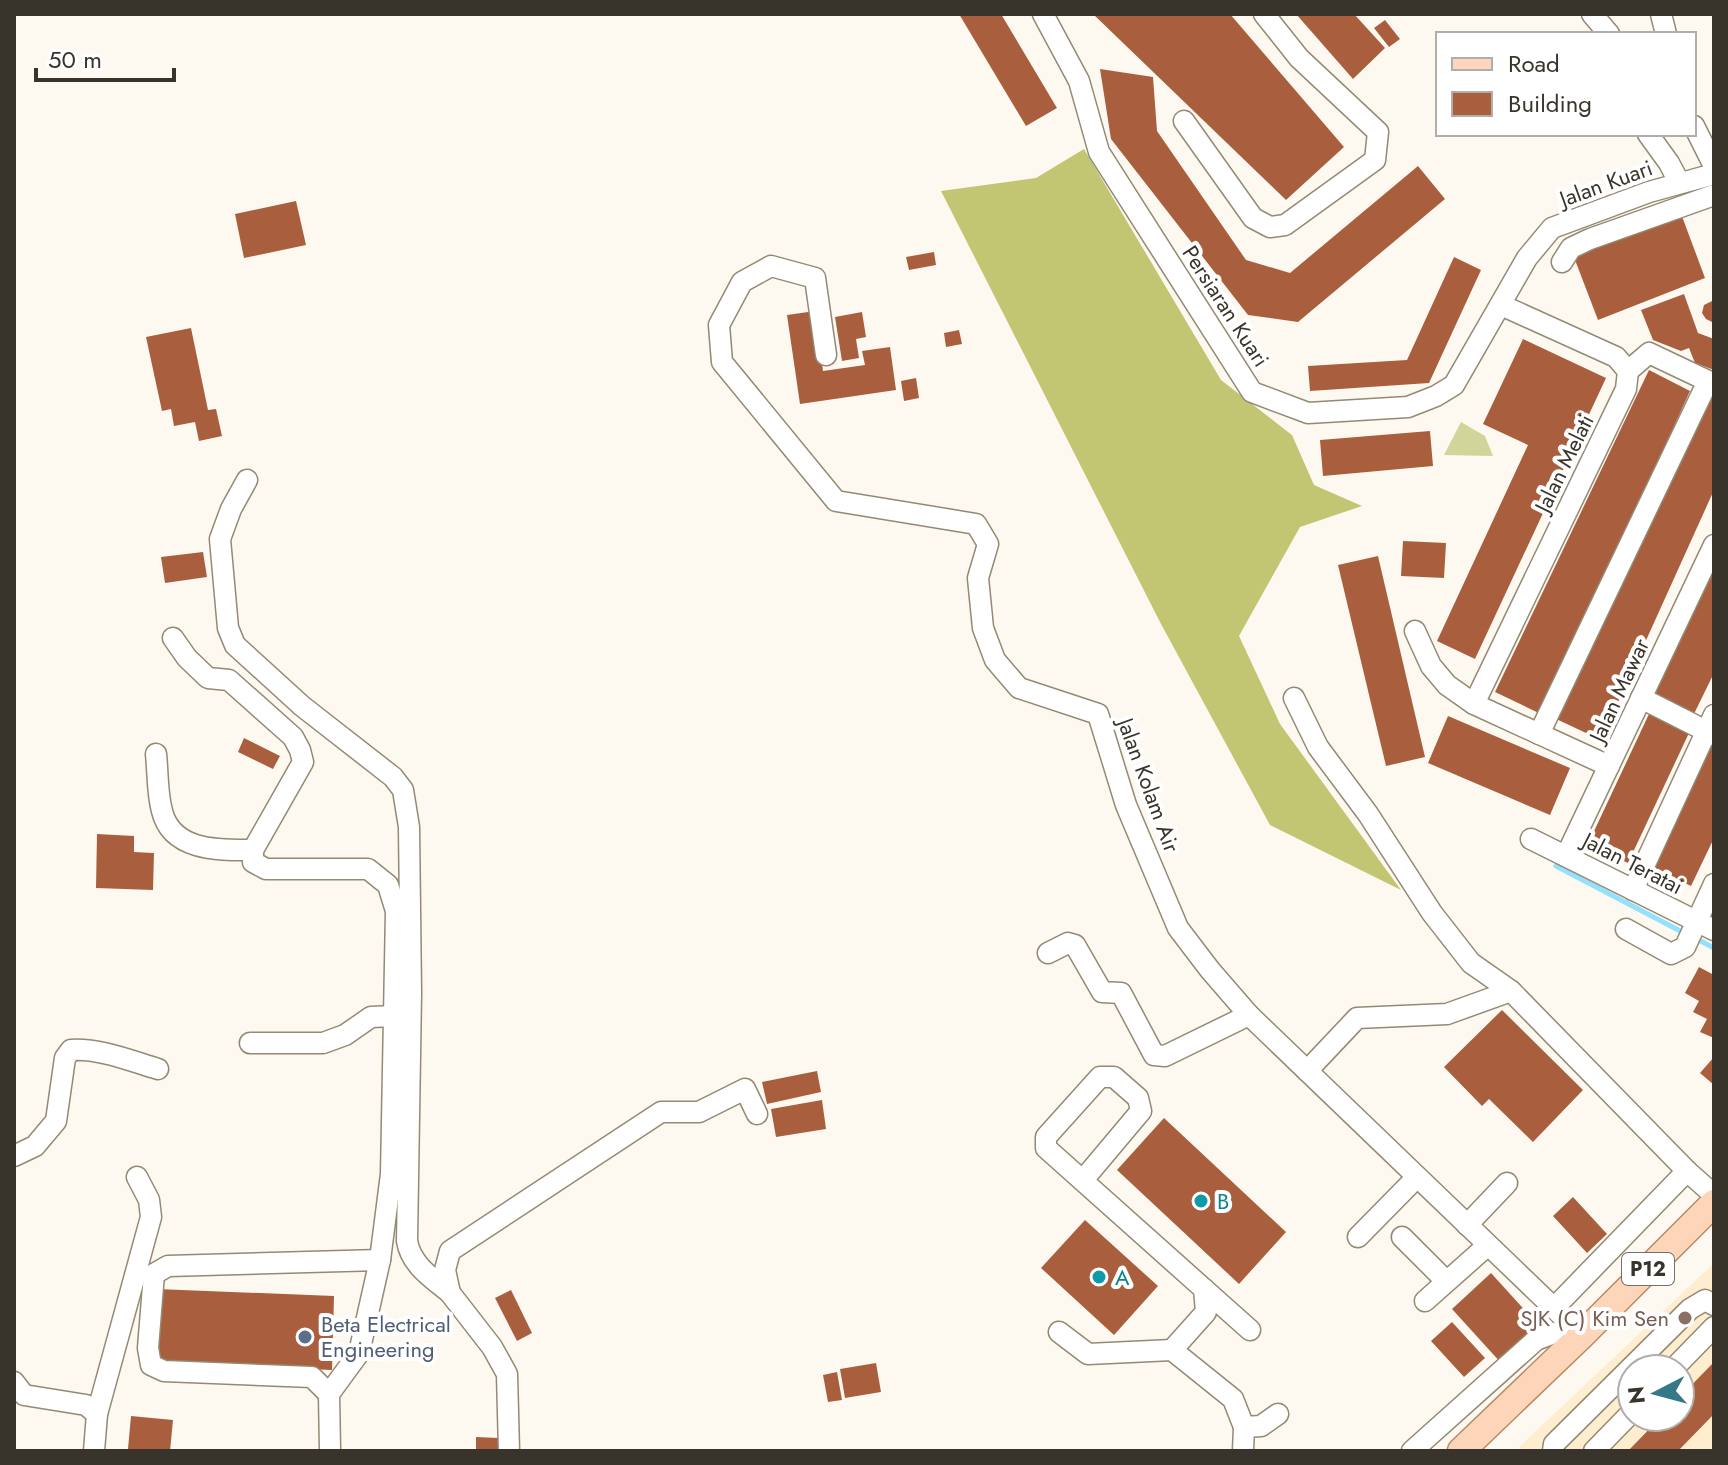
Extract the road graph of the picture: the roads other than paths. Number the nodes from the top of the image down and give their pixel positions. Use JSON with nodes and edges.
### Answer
{"nodes":[{"id":1,"x":1043,"y":14,"type":"edge"},
{"id":2,"x":1264,"y":14,"type":"edge"},
{"id":3,"x":1592,"y":14,"type":"edge"},
{"id":4,"x":1607,"y":32,"type":"edge"},
{"id":5,"x":1184,"y":121,"type":"dead end"},
{"id":6,"x":1696,"y":130,"type":"edge"},
{"id":7,"x":1649,"y":136,"type":"edge"},
{"id":8,"x":1714,"y":166,"type":"edge"},
{"id":9,"x":1714,"y":174,"type":"edge"},
{"id":10,"x":1679,"y":182,"type":"junction"},
{"id":11,"x":1649,"y":192,"type":"junction"},
{"id":12,"x":1714,"y":195,"type":"edge"},
{"id":13,"x":1656,"y":215,"type":"junction"},
{"id":14,"x":1527,"y":258,"type":"joint"},
{"id":15,"x":1562,"y":262,"type":"dead end"},
{"id":16,"x":1501,"y":305,"type":"junction"},
{"id":17,"x":826,"y":355,"type":"dead end"},
{"id":18,"x":1628,"y":371,"type":"junction"},
{"id":19,"x":247,"y":480,"type":"dead end"},
{"id":20,"x":1711,"y":558,"type":"edge"},
{"id":21,"x":1415,"y":631,"type":"dead end"},
{"id":22,"x":173,"y":638,"type":"dead end"},
{"id":23,"x":1294,"y":698,"type":"dead end"},
{"id":24,"x":1641,"y":698,"type":"junction"},
{"id":25,"x":1474,"y":704,"type":"junction"},
{"id":26,"x":1712,"y":727,"type":"edge"},
{"id":27,"x":1539,"y":734,"type":"junction"},
{"id":28,"x":156,"y":754,"type":"dead end"},
{"id":29,"x":1609,"y":766,"type":"junction"},
{"id":30,"x":1531,"y":839,"type":"dead end"},
{"id":31,"x":253,"y":850,"type":"junction"},
{"id":32,"x":1566,"y":856,"type":"junction"},
{"id":33,"x":1714,"y":884,"type":"edge"},
{"id":34,"x":1633,"y":890,"type":"junction"},
{"id":35,"x":1705,"y":926,"type":"edge"},
{"id":36,"x":1626,"y":929,"type":"dead end"},
{"id":37,"x":1048,"y":953,"type":"dead end"},
{"id":38,"x":1511,"y":991,"type":"junction"},
{"id":39,"x":1249,"y":1015,"type":"junction"},
{"id":40,"x":394,"y":1016,"type":"junction"},
{"id":41,"x":250,"y":1043,"type":"dead end"},
{"id":42,"x":158,"y":1069,"type":"dead end"},
{"id":43,"x":1307,"y":1071,"type":"junction"},
{"id":44,"x":757,"y":1114,"type":"dead end"},
{"id":45,"x":14,"y":1156,"type":"edge"},
{"id":46,"x":1687,"y":1171,"type":"junction"},
{"id":47,"x":137,"y":1177,"type":"dead end"},
{"id":48,"x":1417,"y":1177,"type":"junction"},
{"id":49,"x":1083,"y":1180,"type":"junction"},
{"id":50,"x":1507,"y":1183,"type":"dead end"},
{"id":51,"x":1714,"y":1195,"type":"edge"},
{"id":52,"x":1714,"y":1203,"type":"edge"},
{"id":53,"x":1467,"y":1225,"type":"junction"},
{"id":54,"x":1358,"y":1237,"type":"dead end"},
{"id":55,"x":1402,"y":1237,"type":"dead end"},
{"id":56,"x":1488,"y":1245,"type":"junction"},
{"id":57,"x":380,"y":1260,"type":"junction"},
{"id":58,"x":1446,"y":1281,"type":"junction"},
{"id":59,"x":1204,"y":1289,"type":"junction"},
{"id":60,"x":450,"y":1293,"type":"junction"},
{"id":61,"x":1425,"y":1301,"type":"dead end"},
{"id":62,"x":1714,"y":1305,"type":"edge"},
{"id":63,"x":1554,"y":1308,"type":"junction"},
{"id":64,"x":1714,"y":1327,"type":"edge"},
{"id":65,"x":1250,"y":1330,"type":"dead end"},
{"id":66,"x":1059,"y":1332,"type":"dead end"},
{"id":67,"x":1582,"y":1335,"type":"junction"},
{"id":68,"x":1172,"y":1350,"type":"junction"},
{"id":69,"x":1689,"y":1353,"type":"edge"},
{"id":70,"x":14,"y":1382,"type":"edge"},
{"id":71,"x":329,"y":1394,"type":"junction"},
{"id":72,"x":97,"y":1414,"type":"junction"},
{"id":73,"x":1278,"y":1414,"type":"dead end"},
{"id":74,"x":1244,"y":1427,"type":"junction"},
{"id":75,"x":1616,"y":1428,"type":"edge"},
{"id":76,"x":1465,"y":1450,"type":"edge"},
{"id":77,"x":94,"y":1451,"type":"edge"},
{"id":78,"x":330,"y":1451,"type":"edge"},
{"id":79,"x":509,"y":1451,"type":"edge"},
{"id":80,"x":1243,"y":1451,"type":"edge"},
{"id":81,"x":1412,"y":1451,"type":"edge"},
{"id":82,"x":1553,"y":1451,"type":"edge"},
{"id":83,"x":1594,"y":1451,"type":"edge"}],
"edges":[{"from":1,"to":16,"type":"street","name":"Persiaran Kuari"},
{"from":2,"to":5,"type":"street"},
{"from":3,"to":4,"type":"street"},
{"from":6,"to":8,"type":"street"},
{"from":7,"to":10,"type":"street"},
{"from":9,"to":10,"type":"street","name":"Jalan Kuari"},
{"from":10,"to":11,"type":"street","name":"Jalan Kuari"},
{"from":11,"to":13,"type":"street"},
{"from":11,"to":14,"type":"street","name":"Jalan Kuari"},
{"from":12,"to":13,"type":"street"},
{"from":13,"to":15,"type":"street"},
{"from":14,"to":16,"type":"street","name":"Persiaran Kuari"},
{"from":16,"to":18,"type":"street"},
{"from":17,"to":39,"type":"street","name":"Jalan Kolam Air"},
{"from":18,"to":25,"type":"street","name":"Jalan Melati"},
{"from":18,"to":27,"type":"street"},
{"from":19,"to":60,"type":"street"},
{"from":20,"to":24,"type":"street","name":"Jalan Mawar"},
{"from":21,"to":25,"type":"street"},
{"from":22,"to":31,"type":"street"},
{"from":23,"to":38,"type":"street"},
{"from":24,"to":26,"type":"street"},
{"from":24,"to":29,"type":"street","name":"Jalan Mawar"},
{"from":25,"to":27,"type":"street"},
{"from":26,"to":34,"type":"street"},
{"from":27,"to":29,"type":"street"},
{"from":28,"to":31,"type":"street"},
{"from":29,"to":32,"type":"street","name":"Jalan Mawar"},
{"from":30,"to":32,"type":"street","name":"Jalan Teratai"},
{"from":31,"to":40,"type":"street"},
{"from":32,"to":34,"type":"street","name":"Jalan Teratai"},
{"from":33,"to":35,"type":"street"},
{"from":34,"to":35,"type":"street","name":"Jalan Teratai"},
{"from":35,"to":36,"type":"street"},
{"from":37,"to":39,"type":"street"},
{"from":38,"to":43,"type":"street"},
{"from":38,"to":46,"type":"street"},
{"from":39,"to":43,"type":"street","name":"Jalan Kolam Air"},
{"from":40,"to":41,"type":"street"},
{"from":40,"to":57,"type":"street"},
{"from":42,"to":45,"type":"street"},
{"from":43,"to":48,"type":"street","name":"Jalan Kolam Air"},
{"from":44,"to":60,"type":"street"},
{"from":46,"to":51,"type":"street"},
{"from":46,"to":63,"type":"street"},
{"from":47,"to":72,"type":"street"},
{"from":48,"to":53,"type":"street","name":"Jalan Kolam Air"},
{"from":48,"to":54,"type":"street"},
{"from":49,"to":49,"type":"street"},
{"from":49,"to":59,"type":"street"},
{"from":50,"to":53,"type":"street"},
{"from":52,"to":67,"type":"main road","number":"P12"},
{"from":53,"to":56,"type":"street","name":"Jalan Kolam Air"},
{"from":55,"to":58,"type":"street"},
{"from":56,"to":58,"type":"street"},
{"from":56,"to":63,"type":"street","name":"Jalan Kolam Air"},
{"from":57,"to":71,"type":"street"},
{"from":57,"to":71,"type":"street"},
{"from":58,"to":61,"type":"street"},
{"from":59,"to":65,"type":"street"},
{"from":59,"to":68,"type":"street"},
{"from":60,"to":79,"type":"street"},
{"from":62,"to":82,"type":"street"},
{"from":63,"to":67,"type":"street","name":"Jalan Kolam Air"},
{"from":64,"to":69,"type":"street"},
{"from":66,"to":68,"type":"street"},
{"from":67,"to":76,"type":"main road","number":"P12"},
{"from":67,"to":81,"type":"street"},
{"from":68,"to":74,"type":"street"},
{"from":70,"to":72,"type":"street"},
{"from":71,"to":78,"type":"street"},
{"from":72,"to":77,"type":"street"},
{"from":73,"to":74,"type":"street"},
{"from":74,"to":80,"type":"street"},
{"from":75,"to":83,"type":"street"}]}
